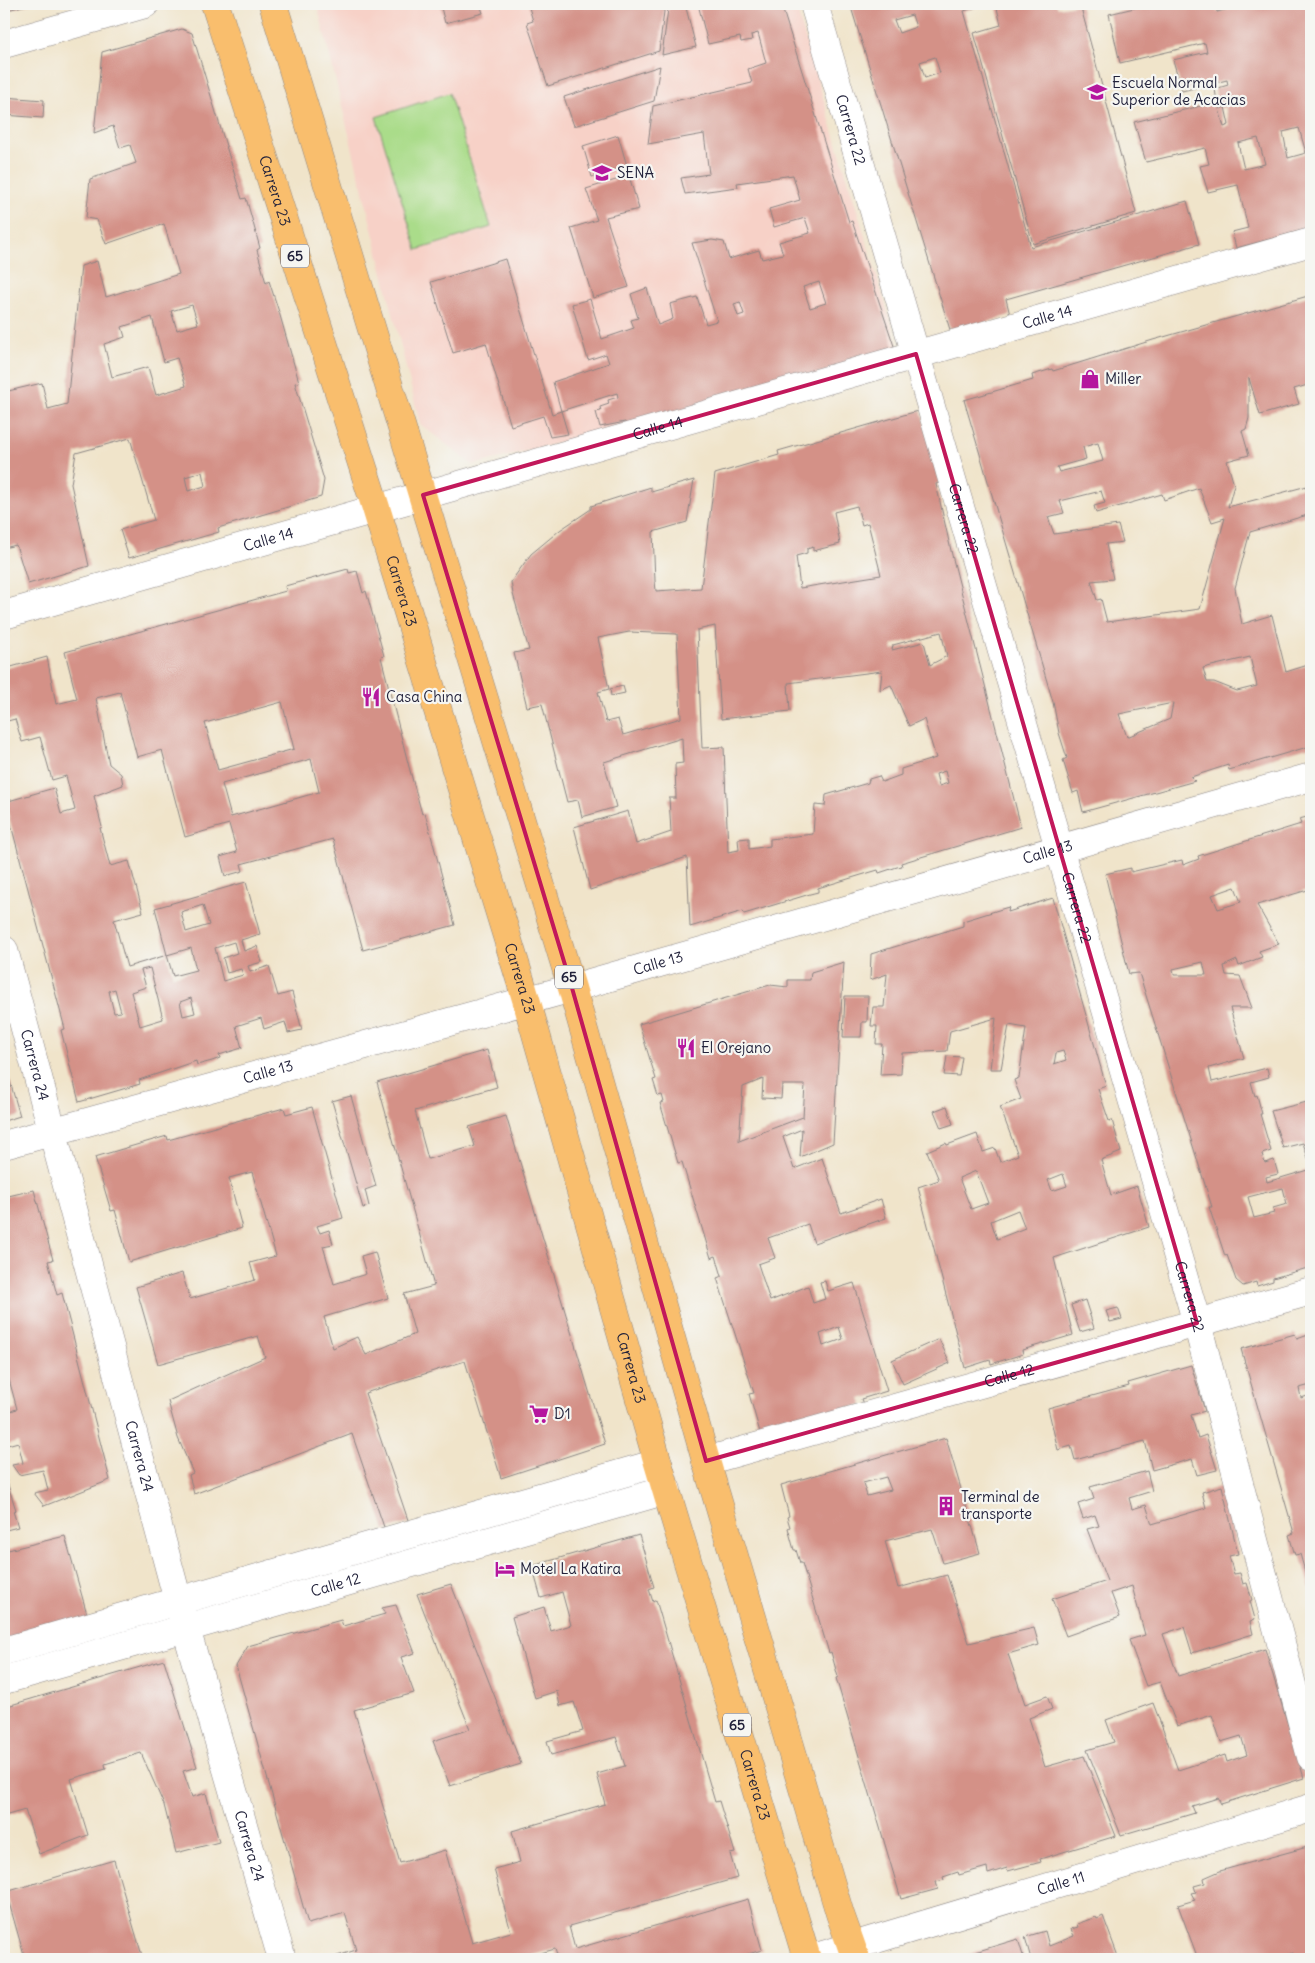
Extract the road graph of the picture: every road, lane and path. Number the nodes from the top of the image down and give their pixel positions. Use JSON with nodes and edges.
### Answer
{"nodes":[{"id":1,"x":145,"y":4,"type":"edge"},
{"id":2,"x":215,"y":4,"type":"edge"},
{"id":3,"x":273,"y":4,"type":"edge"},
{"id":4,"x":814,"y":4,"type":"edge"},
{"id":5,"x":4,"y":44,"type":"edge"},
{"id":6,"x":1311,"y":242,"type":"edge"},
{"id":7,"x":916,"y":354,"type":"junction"},
{"id":8,"x":423,"y":495,"type":"junction"},
{"id":9,"x":376,"y":508,"type":"junction"},
{"id":10,"x":4,"y":615,"type":"edge"},
{"id":11,"x":1311,"y":777,"type":"edge"},
{"id":12,"x":1061,"y":848,"type":"junction"},
{"id":13,"x":4,"y":950,"type":"edge"},
{"id":14,"x":572,"y":988,"type":"junction"},
{"id":15,"x":526,"y":999,"type":"junction"},
{"id":16,"x":53,"y":1132,"type":"junction"},
{"id":17,"x":4,"y":1145,"type":"edge"},
{"id":18,"x":1311,"y":1291,"type":"edge"},
{"id":19,"x":1197,"y":1323,"type":"junction"},
{"id":20,"x":706,"y":1461,"type":"junction"},
{"id":21,"x":658,"y":1463,"type":"junction"},
{"id":22,"x":667,"y":1490,"type":"junction"},
{"id":23,"x":178,"y":1601,"type":"junction"},
{"id":24,"x":186,"y":1628,"type":"junction"},
{"id":25,"x":4,"y":1651,"type":"edge"},
{"id":26,"x":4,"y":1680,"type":"edge"},
{"id":27,"x":1311,"y":1757,"type":"edge"},
{"id":28,"x":1311,"y":1808,"type":"edge"},
{"id":29,"x":854,"y":1953,"type":"edge"},
{"id":30,"x":282,"y":1959,"type":"edge"},
{"id":31,"x":808,"y":1959,"type":"edge"}],
"edges":[{"from":1,"to":5,"type":"street"},
{"from":2,"to":9,"type":"main road","name":"Carrera 23","number":"65"},
{"from":3,"to":8,"type":"main road","number":"65"},
{"from":4,"to":7,"type":"street","name":"Carrera 22"},
{"from":6,"to":7,"type":"street","name":"Calle 14"},
{"from":7,"to":8,"type":"street","name":"Calle 14"},
{"from":7,"to":12,"type":"street","name":"Carrera 22"},
{"from":8,"to":9,"type":"street","name":"Calle 14"},
{"from":8,"to":14,"type":"main road","number":"65"},
{"from":9,"to":10,"type":"street","name":"Calle 14"},
{"from":9,"to":15,"type":"main road","name":"Carrera 23","number":"65"},
{"from":11,"to":12,"type":"street","name":"Calle 13"},
{"from":12,"to":14,"type":"street","name":"Calle 13"},
{"from":12,"to":19,"type":"street","name":"Carrera 22"},
{"from":13,"to":16,"type":"street","name":"Carrera 24"},
{"from":14,"to":15,"type":"street","name":"Calle 13"},
{"from":14,"to":20,"type":"main road","number":"65"},
{"from":15,"to":16,"type":"street","name":"Calle 13"},
{"from":15,"to":21,"type":"main road","name":"Carrera 23","number":"65"},
{"from":16,"to":17,"type":"street","name":"Calle 13"},
{"from":16,"to":23,"type":"street","name":"Carrera 24"},
{"from":18,"to":19,"type":"street","name":"Calle 12"},
{"from":19,"to":20,"type":"street","name":"Calle 12"},
{"from":19,"to":27,"type":"street","name":"Carrera 22"},
{"from":20,"to":29,"type":"main road","number":"65"},
{"from":21,"to":22,"type":"main road","name":"Carrera 23","number":"65"},
{"from":21,"to":23,"type":"street","name":"Calle 12"},
{"from":22,"to":24,"type":"street","name":"Calle 12"},
{"from":22,"to":31,"type":"main road","name":"Carrera 23","number":"65"},
{"from":23,"to":24,"type":"street","name":"Carrera 24"},
{"from":23,"to":25,"type":"street","name":"Calle 12"},
{"from":24,"to":26,"type":"street","name":"Calle 12"},
{"from":24,"to":30,"type":"street","name":"Carrera 24"},
{"from":28,"to":29,"type":"street","name":"Calle 11"},
{"from":29,"to":31,"type":"street","name":"Calle 11"}]}
